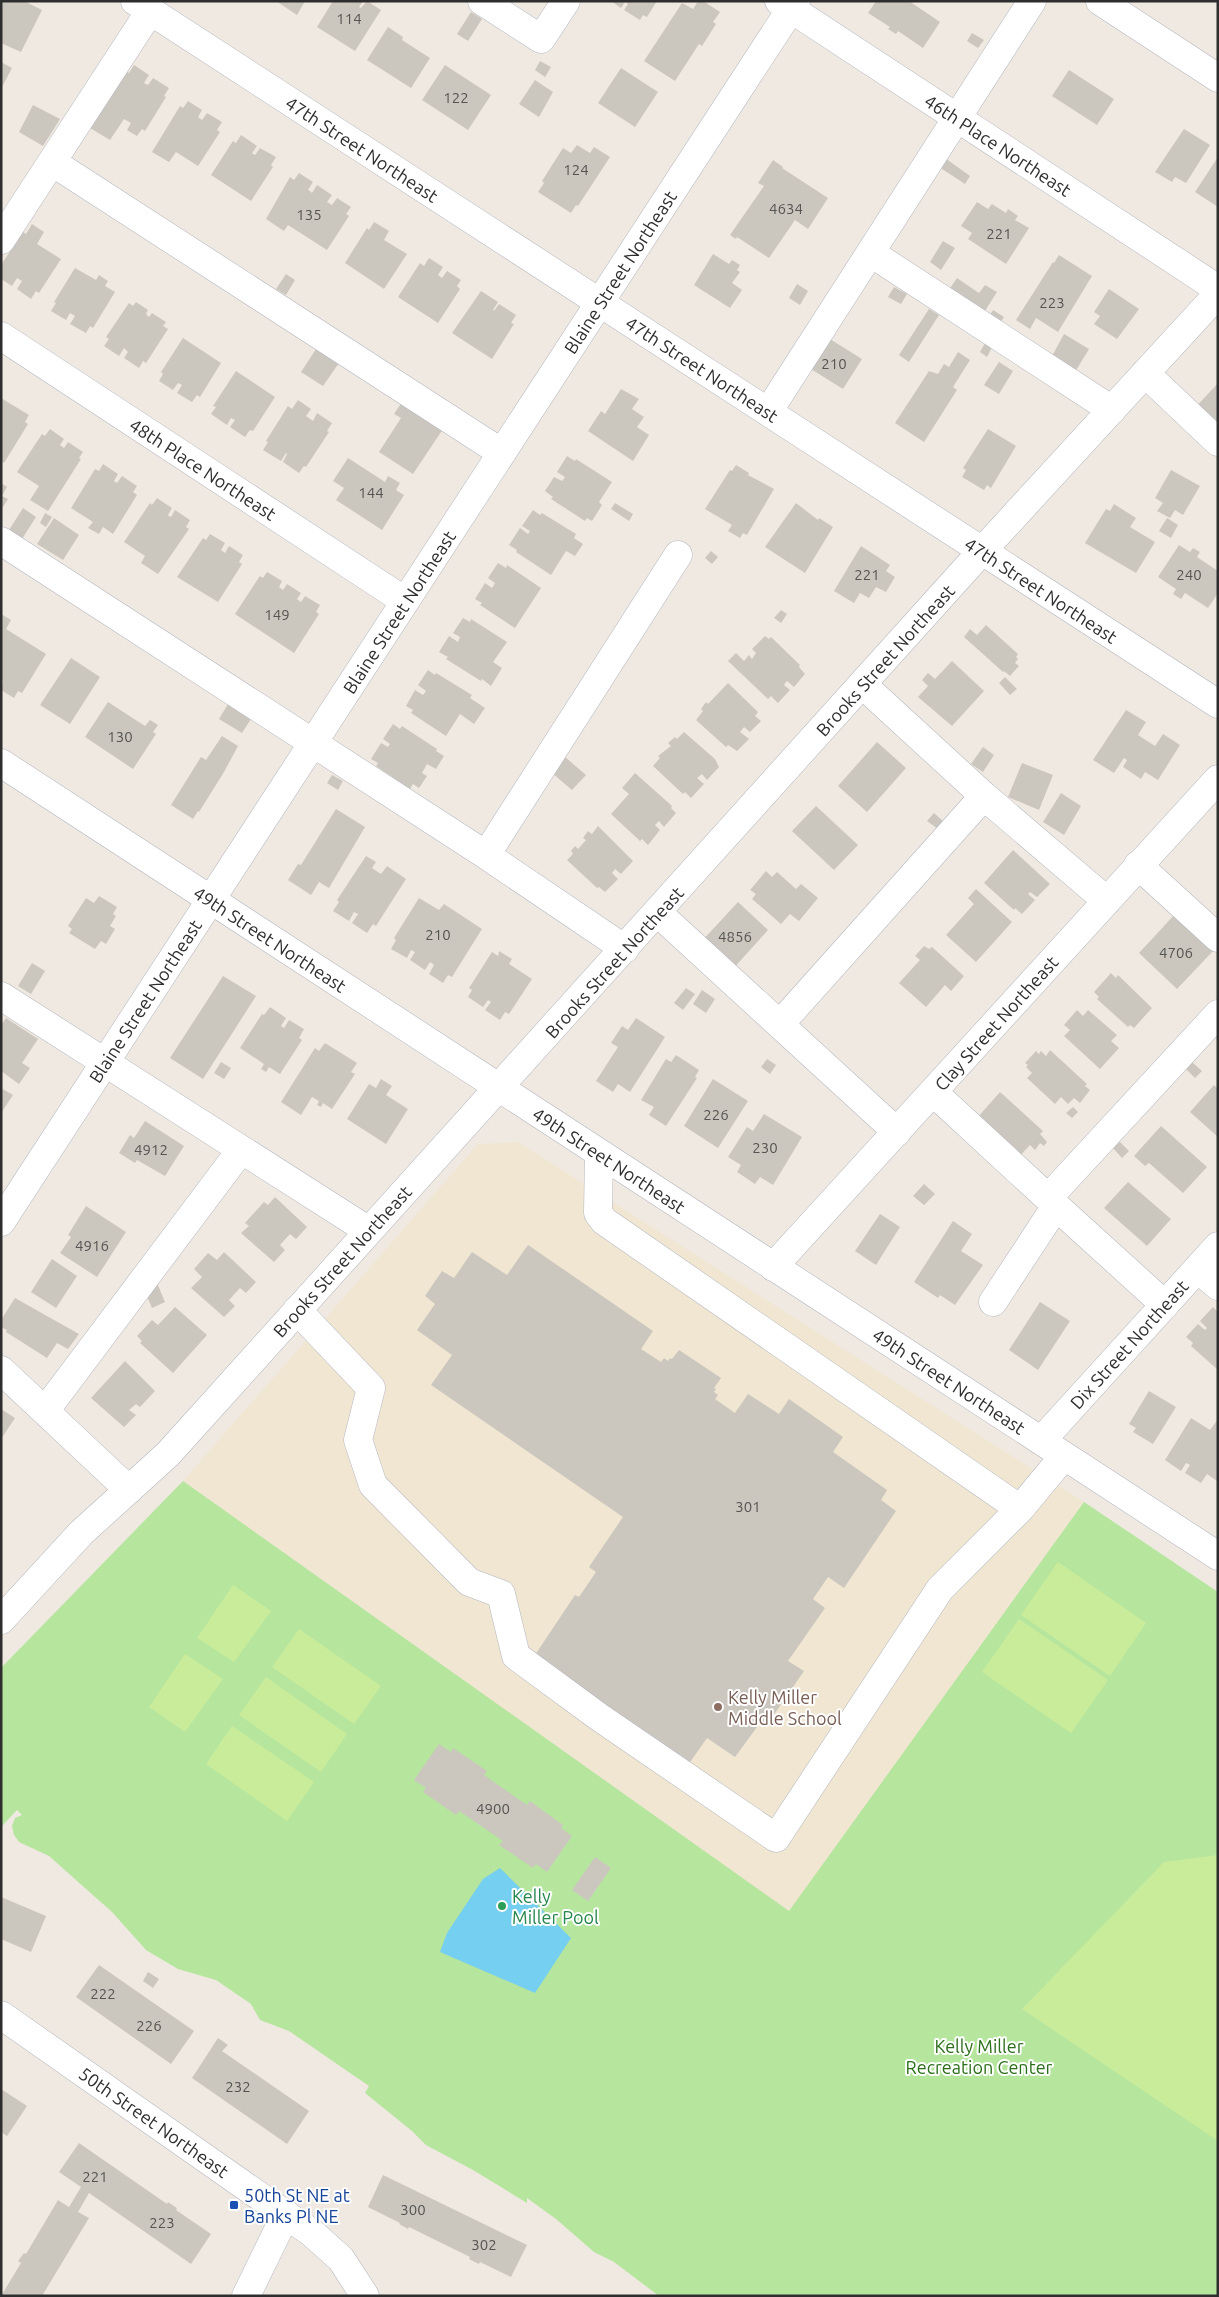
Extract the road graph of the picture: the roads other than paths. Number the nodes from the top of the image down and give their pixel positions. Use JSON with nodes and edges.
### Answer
{"nodes":[{"id":1,"x":482,"y":1,"type":"edge"},
{"id":2,"x":566,"y":1,"type":"edge"},
{"id":3,"x":1032,"y":1,"type":"edge"},
{"id":4,"x":1100,"y":1,"type":"edge"},
{"id":5,"x":788,"y":4,"type":"edge"},
{"id":6,"x":142,"y":6,"type":"edge"},
{"id":7,"x":1218,"y":78,"type":"edge"},
{"id":8,"x":957,"y":118,"type":"junction"},
{"id":9,"x":52,"y":162,"type":"junction"},
{"id":10,"x":1,"y":240,"type":"edge"},
{"id":11,"x":871,"y":253,"type":"junction"},
{"id":12,"x":1218,"y":288,"type":"edge"},
{"id":13,"x":1218,"y":294,"type":"edge"},
{"id":14,"x":600,"y":303,"type":"junction"},
{"id":15,"x":1,"y":336,"type":"edge"},
{"id":16,"x":1145,"y":373,"type":"junction"},
{"id":17,"x":1112,"y":410,"type":"junction"},
{"id":18,"x":768,"y":412,"type":"junction"},
{"id":19,"x":1218,"y":442,"type":"edge"},
{"id":20,"x":502,"y":453,"type":"junction"},
{"id":21,"x":1,"y":541,"type":"edge"},
{"id":22,"x":982,"y":551,"type":"junction"},
{"id":23,"x":678,"y":555,"type":"dead end"},
{"id":24,"x":405,"y":601,"type":"junction"},
{"id":25,"x":863,"y":685,"type":"junction"},
{"id":26,"x":1218,"y":704,"type":"edge"},
{"id":27,"x":313,"y":743,"type":"junction"},
{"id":28,"x":1,"y":763,"type":"edge"},
{"id":29,"x":1218,"y":779,"type":"edge"},
{"id":30,"x":984,"y":796,"type":"junction"},
{"id":31,"x":486,"y":856,"type":"junction"},
{"id":32,"x":1138,"y":865,"type":"junction"},
{"id":33,"x":211,"y":900,"type":"junction"},
{"id":34,"x":1107,"y":901,"type":"junction"},
{"id":35,"x":658,"y":913,"type":"junction"},
{"id":36,"x":1218,"y":938,"type":"edge"},
{"id":37,"x":625,"y":949,"type":"junction"},
{"id":38,"x":1,"y":996,"type":"edge"},
{"id":39,"x":1218,"y":1014,"type":"edge"},
{"id":40,"x":780,"y":1024,"type":"junction"},
{"id":41,"x":105,"y":1063,"type":"junction"},
{"id":42,"x":500,"y":1088,"type":"junction"},
{"id":43,"x":933,"y":1092,"type":"junction"},
{"id":44,"x":896,"y":1132,"type":"junction"},
{"id":45,"x":241,"y":1150,"type":"junction"},
{"id":46,"x":599,"y":1153,"type":"junction"},
{"id":47,"x":1052,"y":1202,"type":"junction"},
{"id":48,"x":1,"y":1222,"type":"edge"},
{"id":49,"x":369,"y":1231,"type":"junction"},
{"id":50,"x":1218,"y":1246,"type":"edge"},
{"id":51,"x":773,"y":1267,"type":"junction"},
{"id":52,"x":1198,"y":1269,"type":"junction"},
{"id":53,"x":1218,"y":1286,"type":"edge"},
{"id":54,"x":993,"y":1302,"type":"dead end"},
{"id":55,"x":1165,"y":1305,"type":"junction"},
{"id":56,"x":297,"y":1310,"type":"junction"},
{"id":57,"x":1,"y":1370,"type":"edge"},
{"id":58,"x":45,"y":1411,"type":"junction"},
{"id":59,"x":1041,"y":1441,"type":"junction"},
{"id":60,"x":1064,"y":1456,"type":"junction"},
{"id":61,"x":129,"y":1490,"type":"junction"},
{"id":62,"x":1020,"y":1509,"type":"junction"},
{"id":63,"x":1218,"y":1556,"type":"edge"},
{"id":64,"x":1,"y":1620,"type":"edge"},
{"id":65,"x":1,"y":2015,"type":"edge"},
{"id":66,"x":286,"y":2214,"type":"junction"},
{"id":67,"x":246,"y":2296,"type":"edge"},
{"id":68,"x":365,"y":2296,"type":"edge"}],
"edges":[{"from":1,"to":2,"type":"street"},
{"from":3,"to":8,"type":"street"},
{"from":4,"to":7,"type":"street"},
{"from":5,"to":8,"type":"street","name":"46th Place Northeast"},
{"from":5,"to":14,"type":"street","name":"Blaine Street Northeast"},
{"from":6,"to":9,"type":"street"},
{"from":6,"to":14,"type":"street","name":"47th Street Northeast"},
{"from":8,"to":11,"type":"street"},
{"from":8,"to":12,"type":"street","name":"46th Place Northeast"},
{"from":9,"to":10,"type":"street"},
{"from":9,"to":20,"type":"street"},
{"from":11,"to":17,"type":"street"},
{"from":11,"to":18,"type":"street"},
{"from":13,"to":16,"type":"street","name":"Brooks Street Northeast"},
{"from":14,"to":18,"type":"street","name":"47th Street Northeast"},
{"from":14,"to":20,"type":"street","name":"Blaine Street Northeast"},
{"from":15,"to":24,"type":"street","name":"48th Place Northeast"},
{"from":16,"to":17,"type":"street","name":"Brooks Street Northeast"},
{"from":16,"to":19,"type":"street"},
{"from":17,"to":22,"type":"street","name":"Brooks Street Northeast"},
{"from":18,"to":22,"type":"street","name":"47th Street Northeast"},
{"from":20,"to":24,"type":"street","name":"Blaine Street Northeast"},
{"from":21,"to":27,"type":"street"},
{"from":22,"to":25,"type":"street","name":"Brooks Street Northeast"},
{"from":22,"to":26,"type":"street","name":"47th Street Northeast"},
{"from":23,"to":31,"type":"street"},
{"from":24,"to":27,"type":"street","name":"Blaine Street Northeast"},
{"from":25,"to":30,"type":"street"},
{"from":25,"to":35,"type":"street","name":"Brooks Street Northeast"},
{"from":27,"to":31,"type":"street"},
{"from":27,"to":33,"type":"street","name":"Blaine Street Northeast"},
{"from":28,"to":33,"type":"street","name":"49th Street Northeast"},
{"from":29,"to":32,"type":"street","name":"Clay Street Northeast"},
{"from":30,"to":34,"type":"street"},
{"from":30,"to":40,"type":"street"},
{"from":31,"to":37,"type":"street"},
{"from":32,"to":34,"type":"street","name":"Clay Street Northeast"},
{"from":32,"to":36,"type":"street"},
{"from":33,"to":41,"type":"street","name":"Blaine Street Northeast"},
{"from":33,"to":42,"type":"street","name":"49th Street Northeast"},
{"from":34,"to":43,"type":"street","name":"Clay Street Northeast"},
{"from":35,"to":37,"type":"street","name":"Brooks Street Northeast"},
{"from":35,"to":40,"type":"street"},
{"from":37,"to":42,"type":"street","name":"Brooks Street Northeast"},
{"from":38,"to":41,"type":"street"},
{"from":39,"to":47,"type":"street"},
{"from":40,"to":44,"type":"street"},
{"from":41,"to":45,"type":"street"},
{"from":41,"to":48,"type":"street","name":"Blaine Street Northeast"},
{"from":42,"to":46,"type":"street","name":"49th Street Northeast"},
{"from":42,"to":49,"type":"street","name":"Brooks Street Northeast"},
{"from":43,"to":44,"type":"street","name":"Clay Street Northeast"},
{"from":43,"to":47,"type":"street"},
{"from":44,"to":51,"type":"street","name":"Clay Street Northeast"},
{"from":45,"to":49,"type":"street"},
{"from":45,"to":58,"type":"street"},
{"from":46,"to":51,"type":"street","name":"49th Street Northeast"},
{"from":46,"to":62,"type":"street"},
{"from":47,"to":54,"type":"street"},
{"from":47,"to":55,"type":"street"},
{"from":49,"to":56,"type":"street","name":"Brooks Street Northeast"},
{"from":50,"to":52,"type":"street","name":"Dix Street Northeast"},
{"from":51,"to":59,"type":"street","name":"49th Street Northeast"},
{"from":52,"to":53,"type":"street"},
{"from":52,"to":55,"type":"street","name":"Dix Street Northeast"},
{"from":55,"to":59,"type":"street","name":"Dix Street Northeast"},
{"from":56,"to":61,"type":"street","name":"Brooks Street Northeast"},
{"from":56,"to":62,"type":"street"},
{"from":57,"to":58,"type":"street"},
{"from":58,"to":61,"type":"street"},
{"from":59,"to":60,"type":"street","name":"49th Street Northeast"},
{"from":60,"to":62,"type":"street"},
{"from":60,"to":63,"type":"street","name":"49th Street Northeast"},
{"from":61,"to":64,"type":"street","name":"Brooks Street Northeast"},
{"from":65,"to":66,"type":"street","name":"50th Street Northeast"},
{"from":66,"to":67,"type":"street"},
{"from":66,"to":68,"type":"street","name":"50th Street Northeast"}]}
